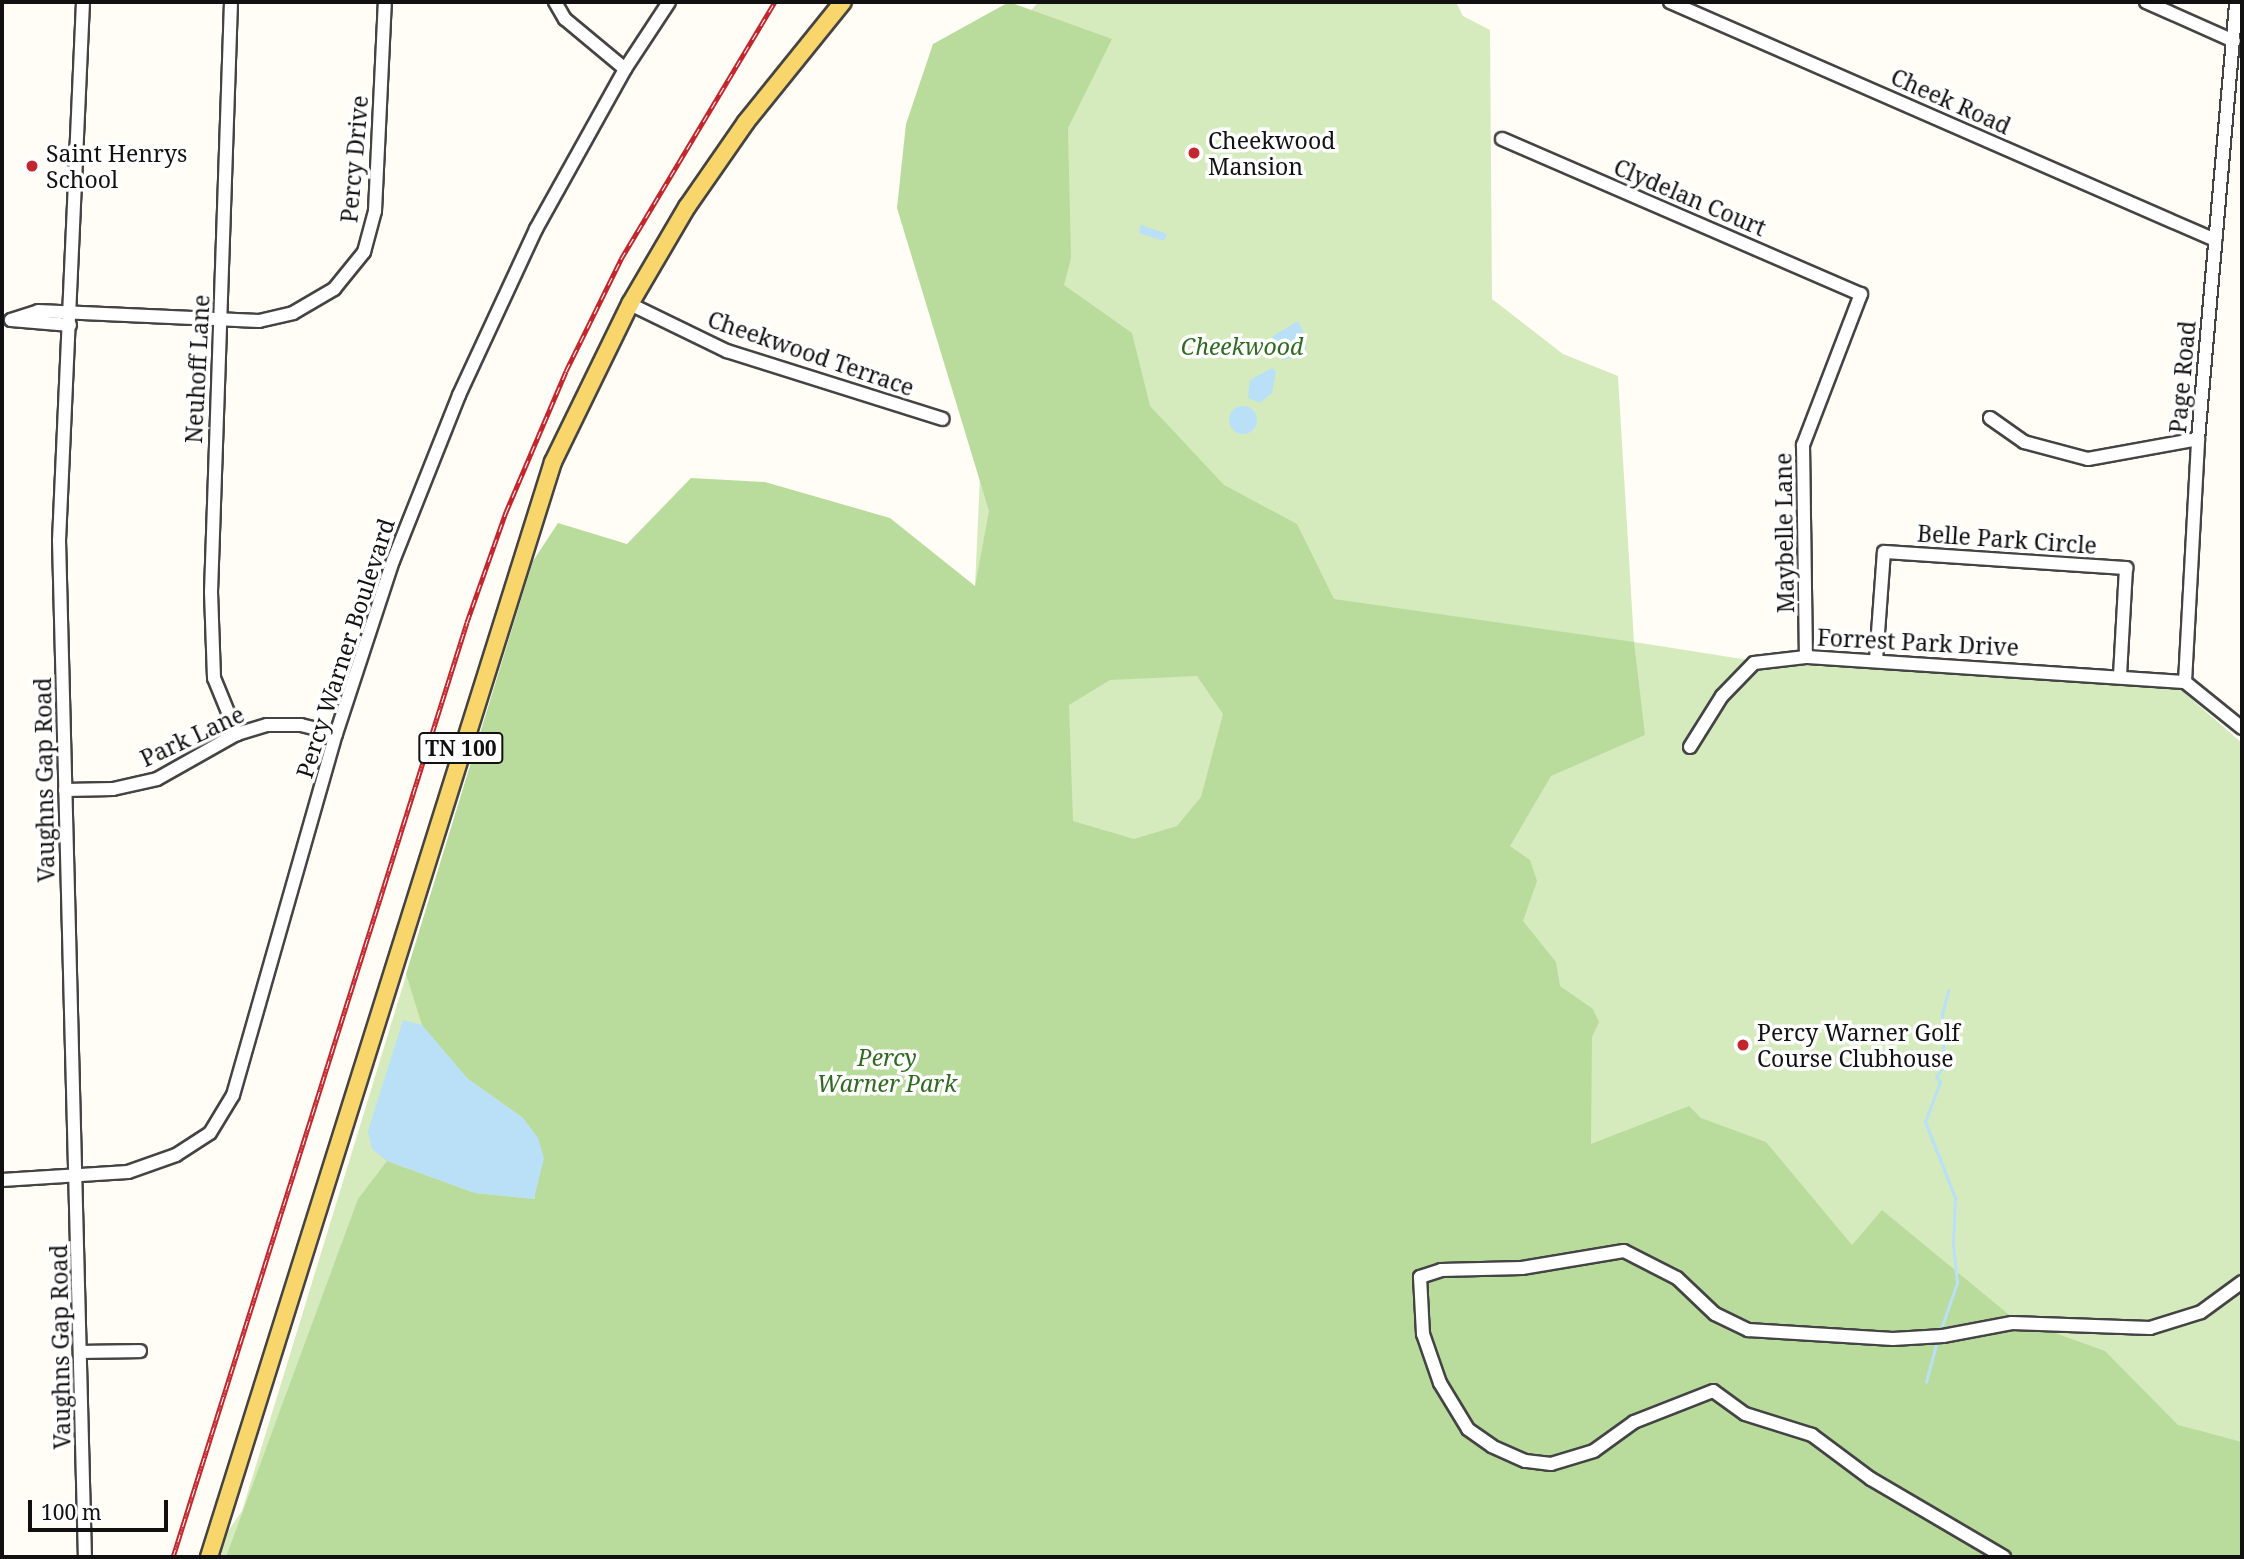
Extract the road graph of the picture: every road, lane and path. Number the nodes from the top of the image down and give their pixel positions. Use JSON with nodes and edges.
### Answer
{"nodes":[{"id":1,"x":83,"y":2,"type":"edge"},
{"id":2,"x":232,"y":2,"type":"edge"},
{"id":3,"x":385,"y":2,"type":"edge"},
{"id":4,"x":555,"y":2,"type":"edge"},
{"id":5,"x":669,"y":2,"type":"edge"},
{"id":6,"x":843,"y":2,"type":"edge"},
{"id":7,"x":1670,"y":2,"type":"edge"},
{"id":8,"x":2146,"y":2,"type":"edge"},
{"id":9,"x":2236,"y":2,"type":"edge"},
{"id":10,"x":2234,"y":41,"type":"junction"},
{"id":11,"x":625,"y":69,"type":"junction"},
{"id":12,"x":1502,"y":139,"type":"dead end"},
{"id":13,"x":2215,"y":240,"type":"junction"},
{"id":14,"x":1861,"y":294,"type":"joint"},
{"id":15,"x":630,"y":304,"type":"junction"},
{"id":16,"x":71,"y":319,"type":"junction"},
{"id":17,"x":7,"y":321,"type":"edge"},
{"id":18,"x":221,"y":322,"type":"junction"},
{"id":19,"x":1990,"y":418,"type":"dead end"},
{"id":20,"x":943,"y":419,"type":"dead end"},
{"id":21,"x":2198,"y":439,"type":"junction"},
{"id":22,"x":1806,"y":657,"type":"junction"},
{"id":23,"x":1877,"y":660,"type":"junction"},
{"id":24,"x":2120,"y":677,"type":"junction"},
{"id":25,"x":2185,"y":682,"type":"junction"},
{"id":26,"x":2242,"y":728,"type":"edge"},
{"id":27,"x":237,"y":734,"type":"junction"},
{"id":28,"x":336,"y":734,"type":"junction"},
{"id":29,"x":1690,"y":747,"type":"dead end"},
{"id":30,"x":65,"y":790,"type":"junction"},
{"id":31,"x":76,"y":1178,"type":"junction"},
{"id":32,"x":2,"y":1180,"type":"edge"},
{"id":33,"x":2242,"y":1282,"type":"edge"},
{"id":34,"x":140,"y":1351,"type":"dead end"},
{"id":35,"x":83,"y":1352,"type":"junction"},
{"id":36,"x":85,"y":1557,"type":"edge"},
{"id":37,"x":209,"y":1557,"type":"edge"},
{"id":38,"x":2004,"y":1557,"type":"edge"}],
"edges":[{"from":1,"to":16,"type":"street","name":"Vaughns Gap Road"},
{"from":2,"to":18,"type":"street","name":"Neuhoff Lane"},
{"from":3,"to":18,"type":"street","name":"Percy Drive"},
{"from":4,"to":11,"type":"street"},
{"from":5,"to":11,"type":"street","name":"Percy Warner Boulevard"},
{"from":6,"to":15,"type":"main road","number":"TN 100"},
{"from":7,"to":13,"type":"street","name":"Cheek Road"},
{"from":8,"to":10,"type":"street"},
{"from":9,"to":10,"type":"street","name":"Page Road"},
{"from":10,"to":13,"type":"street","name":"Page Road"},
{"from":11,"to":28,"type":"street","name":"Percy Warner Boulevard"},
{"from":12,"to":14,"type":"street","name":"Clydelan Court"},
{"from":13,"to":21,"type":"street","name":"Page Road"},
{"from":14,"to":22,"type":"street","name":"Maybelle Lane"},
{"from":15,"to":20,"type":"street","name":"Cheekwood Terrace"},
{"from":15,"to":37,"type":"main road","number":"TN 100"},
{"from":16,"to":17,"type":"street","name":"Percy Drive"},
{"from":16,"to":18,"type":"street","name":"Percy Drive"},
{"from":16,"to":30,"type":"street","name":"Vaughns Gap Road"},
{"from":18,"to":27,"type":"street","name":"Neuhoff Lane"},
{"from":19,"to":21,"type":"street"},
{"from":21,"to":25,"type":"street","name":"Page Road"},
{"from":22,"to":23,"type":"street","name":"Forrest Park Drive"},
{"from":22,"to":29,"type":"street","name":"Forrest Park Drive"},
{"from":23,"to":24,"type":"street","name":"Forrest Park Drive"},
{"from":23,"to":24,"type":"street","name":"Belle Park Circle"},
{"from":24,"to":25,"type":"street","name":"Forrest Park Drive"},
{"from":25,"to":26,"type":"street"},
{"from":27,"to":28,"type":"street","name":"Park Lane"},
{"from":27,"to":30,"type":"street","name":"Park Lane"},
{"from":28,"to":31,"type":"street","name":"Percy Warner Boulevard"},
{"from":30,"to":31,"type":"street","name":"Vaughns Gap Road"},
{"from":31,"to":32,"type":"street","name":"Percy Warner Boulevard"},
{"from":31,"to":35,"type":"street","name":"Vaughns Gap Road"},
{"from":33,"to":38,"type":"street"},
{"from":34,"to":35,"type":"street"},
{"from":35,"to":36,"type":"street","name":"Vaughns Gap Road"}]}
